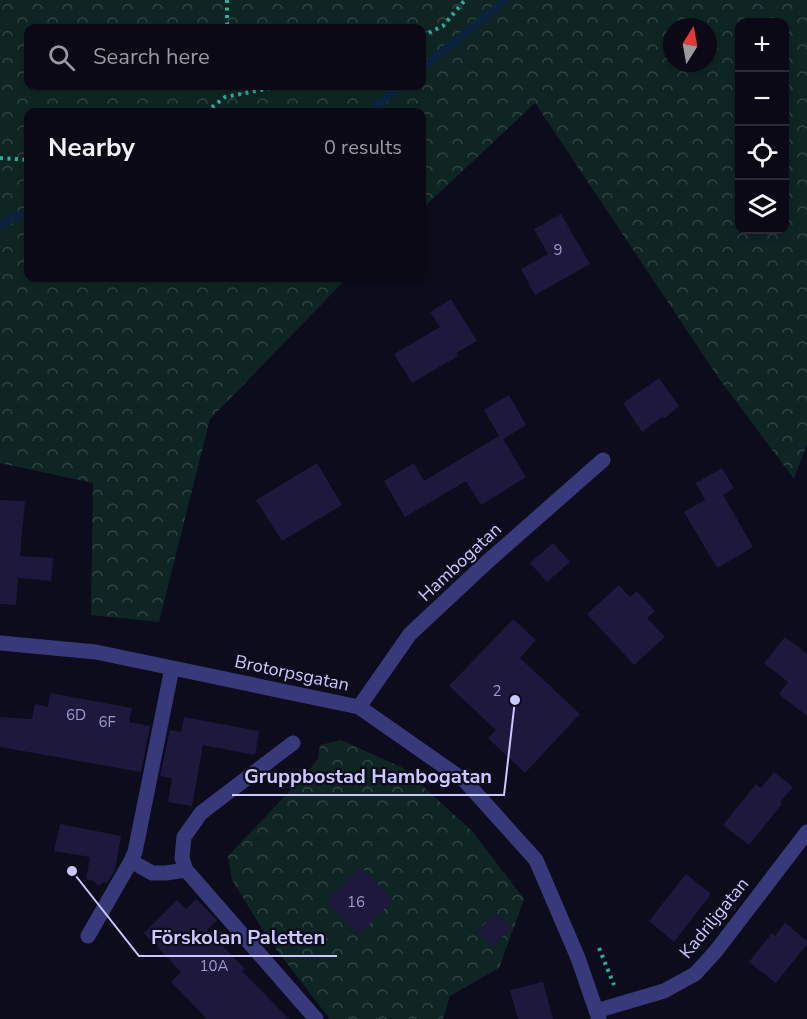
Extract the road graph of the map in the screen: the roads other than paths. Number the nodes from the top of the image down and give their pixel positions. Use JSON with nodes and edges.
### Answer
{"nodes":[{"id":1,"x":603,"y":460,"type":"dead end"},
{"id":2,"x":0,"y":643,"type":"edge"},
{"id":3,"x":172,"y":668,"type":"junction"},
{"id":4,"x":359,"y":707,"type":"junction"},
{"id":5,"x":293,"y":743,"type":"dead end"},
{"id":6,"x":807,"y":832,"type":"edge"},
{"id":7,"x":131,"y":861,"type":"junction"},
{"id":8,"x":186,"y":870,"type":"junction"},
{"id":9,"x":88,"y":936,"type":"dead end"},
{"id":10,"x":597,"y":1015,"type":"edge"},
{"id":11,"x":316,"y":1019,"type":"edge"}],
"edges":[{"from":1,"to":4,"type":"street","name":"Hambogatan"},
{"from":2,"to":3,"type":"street","name":"Brotorpsgatan"},
{"from":3,"to":4,"type":"street","name":"Brotorpsgatan"},
{"from":3,"to":7,"type":"street"},
{"from":4,"to":10,"type":"street","name":"Brotorpsgatan"},
{"from":5,"to":8,"type":"street"},
{"from":6,"to":10,"type":"street","name":"Kadriljgatan"},
{"from":7,"to":8,"type":"street"},
{"from":7,"to":9,"type":"street"},
{"from":8,"to":11,"type":"street"}]}
